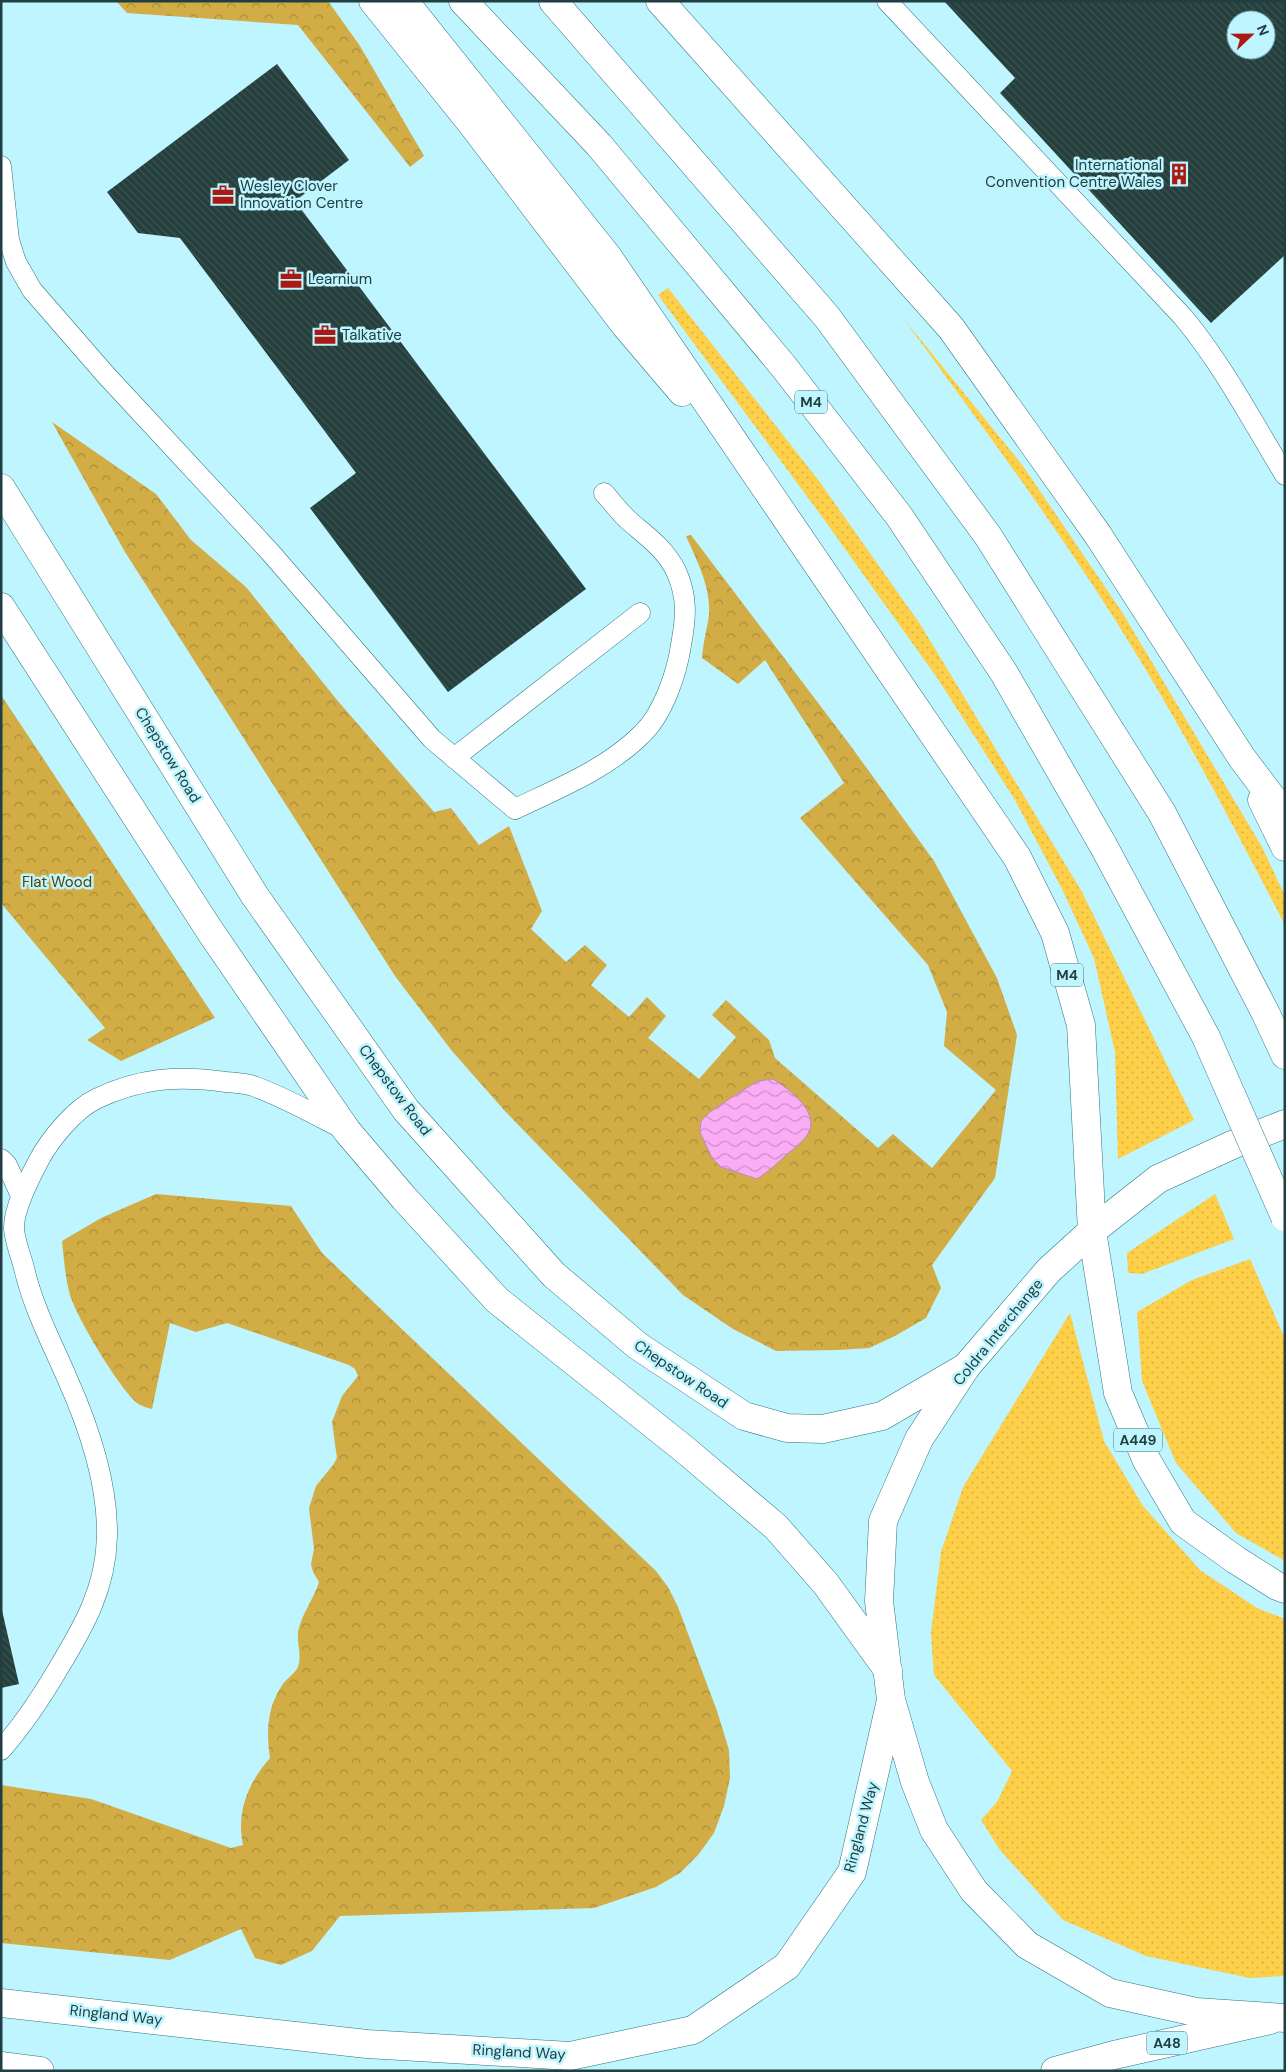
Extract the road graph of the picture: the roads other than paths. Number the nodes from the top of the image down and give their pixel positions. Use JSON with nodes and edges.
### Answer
{"nodes":[{"id":1,"x":373,"y":1,"type":"edge"},
{"id":2,"x":404,"y":1,"type":"edge"},
{"id":3,"x":463,"y":1,"type":"edge"},
{"id":4,"x":553,"y":1,"type":"edge"},
{"id":5,"x":660,"y":1,"type":"edge"},
{"id":6,"x":887,"y":1,"type":"edge"},
{"id":7,"x":1,"y":166,"type":"edge"},
{"id":8,"x":1285,"y":475,"type":"edge"},
{"id":9,"x":1,"y":488,"type":"edge"},
{"id":10,"x":604,"y":494,"type":"dead end"},
{"id":11,"x":774,"y":499,"type":"junction"},
{"id":12,"x":1,"y":607,"type":"edge"},
{"id":13,"x":640,"y":613,"type":"dead end"},
{"id":14,"x":454,"y":758,"type":"junction"},
{"id":15,"x":1242,"y":758,"type":"junction"},
{"id":16,"x":1285,"y":815,"type":"edge"},
{"id":17,"x":1285,"y":847,"type":"edge"},
{"id":18,"x":1285,"y":1055,"type":"edge"},
{"id":19,"x":1285,"y":1124,"type":"edge"},
{"id":20,"x":347,"y":1131,"type":"junction"},
{"id":21,"x":1,"y":1159,"type":"edge"},
{"id":22,"x":22,"y":1196,"type":"junction"},
{"id":23,"x":1285,"y":1217,"type":"edge"},
{"id":24,"x":1092,"y":1231,"type":"junction"},
{"id":25,"x":8,"y":1235,"type":"edge"},
{"id":26,"x":966,"y":1367,"type":"junction"},
{"id":27,"x":1285,"y":1588,"type":"edge"},
{"id":28,"x":888,"y":1670,"type":"junction"},
{"id":29,"x":891,"y":1700,"type":"junction"},
{"id":30,"x":1,"y":1750,"type":"edge"},
{"id":31,"x":1,"y":2002,"type":"edge"},
{"id":32,"x":1282,"y":2018,"type":"edge"},
{"id":33,"x":1,"y":2066,"type":"edge"},
{"id":34,"x":40,"y":2071,"type":"edge"},
{"id":35,"x":1055,"y":2071,"type":"edge"}],
"edges":[{"from":1,"to":11,"type":"main road","number":"M4"},
{"from":2,"to":11,"type":"main road","number":"M4"},
{"from":3,"to":23,"type":"main road","number":"M4","bridge":true},
{"from":4,"to":18,"type":"main road"},
{"from":5,"to":15,"type":"main road"},
{"from":6,"to":8,"type":"lane"},
{"from":7,"to":14,"type":"lane"},
{"from":9,"to":26,"type":"main road","name":"Chepstow Road"},
{"from":10,"to":14,"type":"lane"},
{"from":11,"to":24,"type":"main road","number":"M4"},
{"from":12,"to":20,"type":"main road"},
{"from":13,"to":14,"type":"lane"},
{"from":15,"to":16,"type":"main road"},
{"from":15,"to":17,"type":"main road"},
{"from":19,"to":24,"type":"main road","name":"Coldra Interchange"},
{"from":20,"to":22,"type":"lane"},
{"from":20,"to":28,"type":"main road"},
{"from":21,"to":22,"type":"lane"},
{"from":22,"to":25,"type":"lane"},
{"from":24,"to":26,"type":"main road","name":"Coldra Interchange"},
{"from":24,"to":27,"type":"main road","number":"A449"},
{"from":25,"to":30,"type":"lane"},
{"from":26,"to":28,"type":"main road","name":"Coldra Interchange"},
{"from":28,"to":29,"type":"main road","name":"Coldra Interchange"},
{"from":29,"to":31,"type":"main road","name":"Ringland Way"},
{"from":29,"to":32,"type":"main road","name":"Coldra Interchange"},
{"from":32,"to":35,"type":"main road","number":"A48"},
{"from":33,"to":34,"type":"main road"}]}
